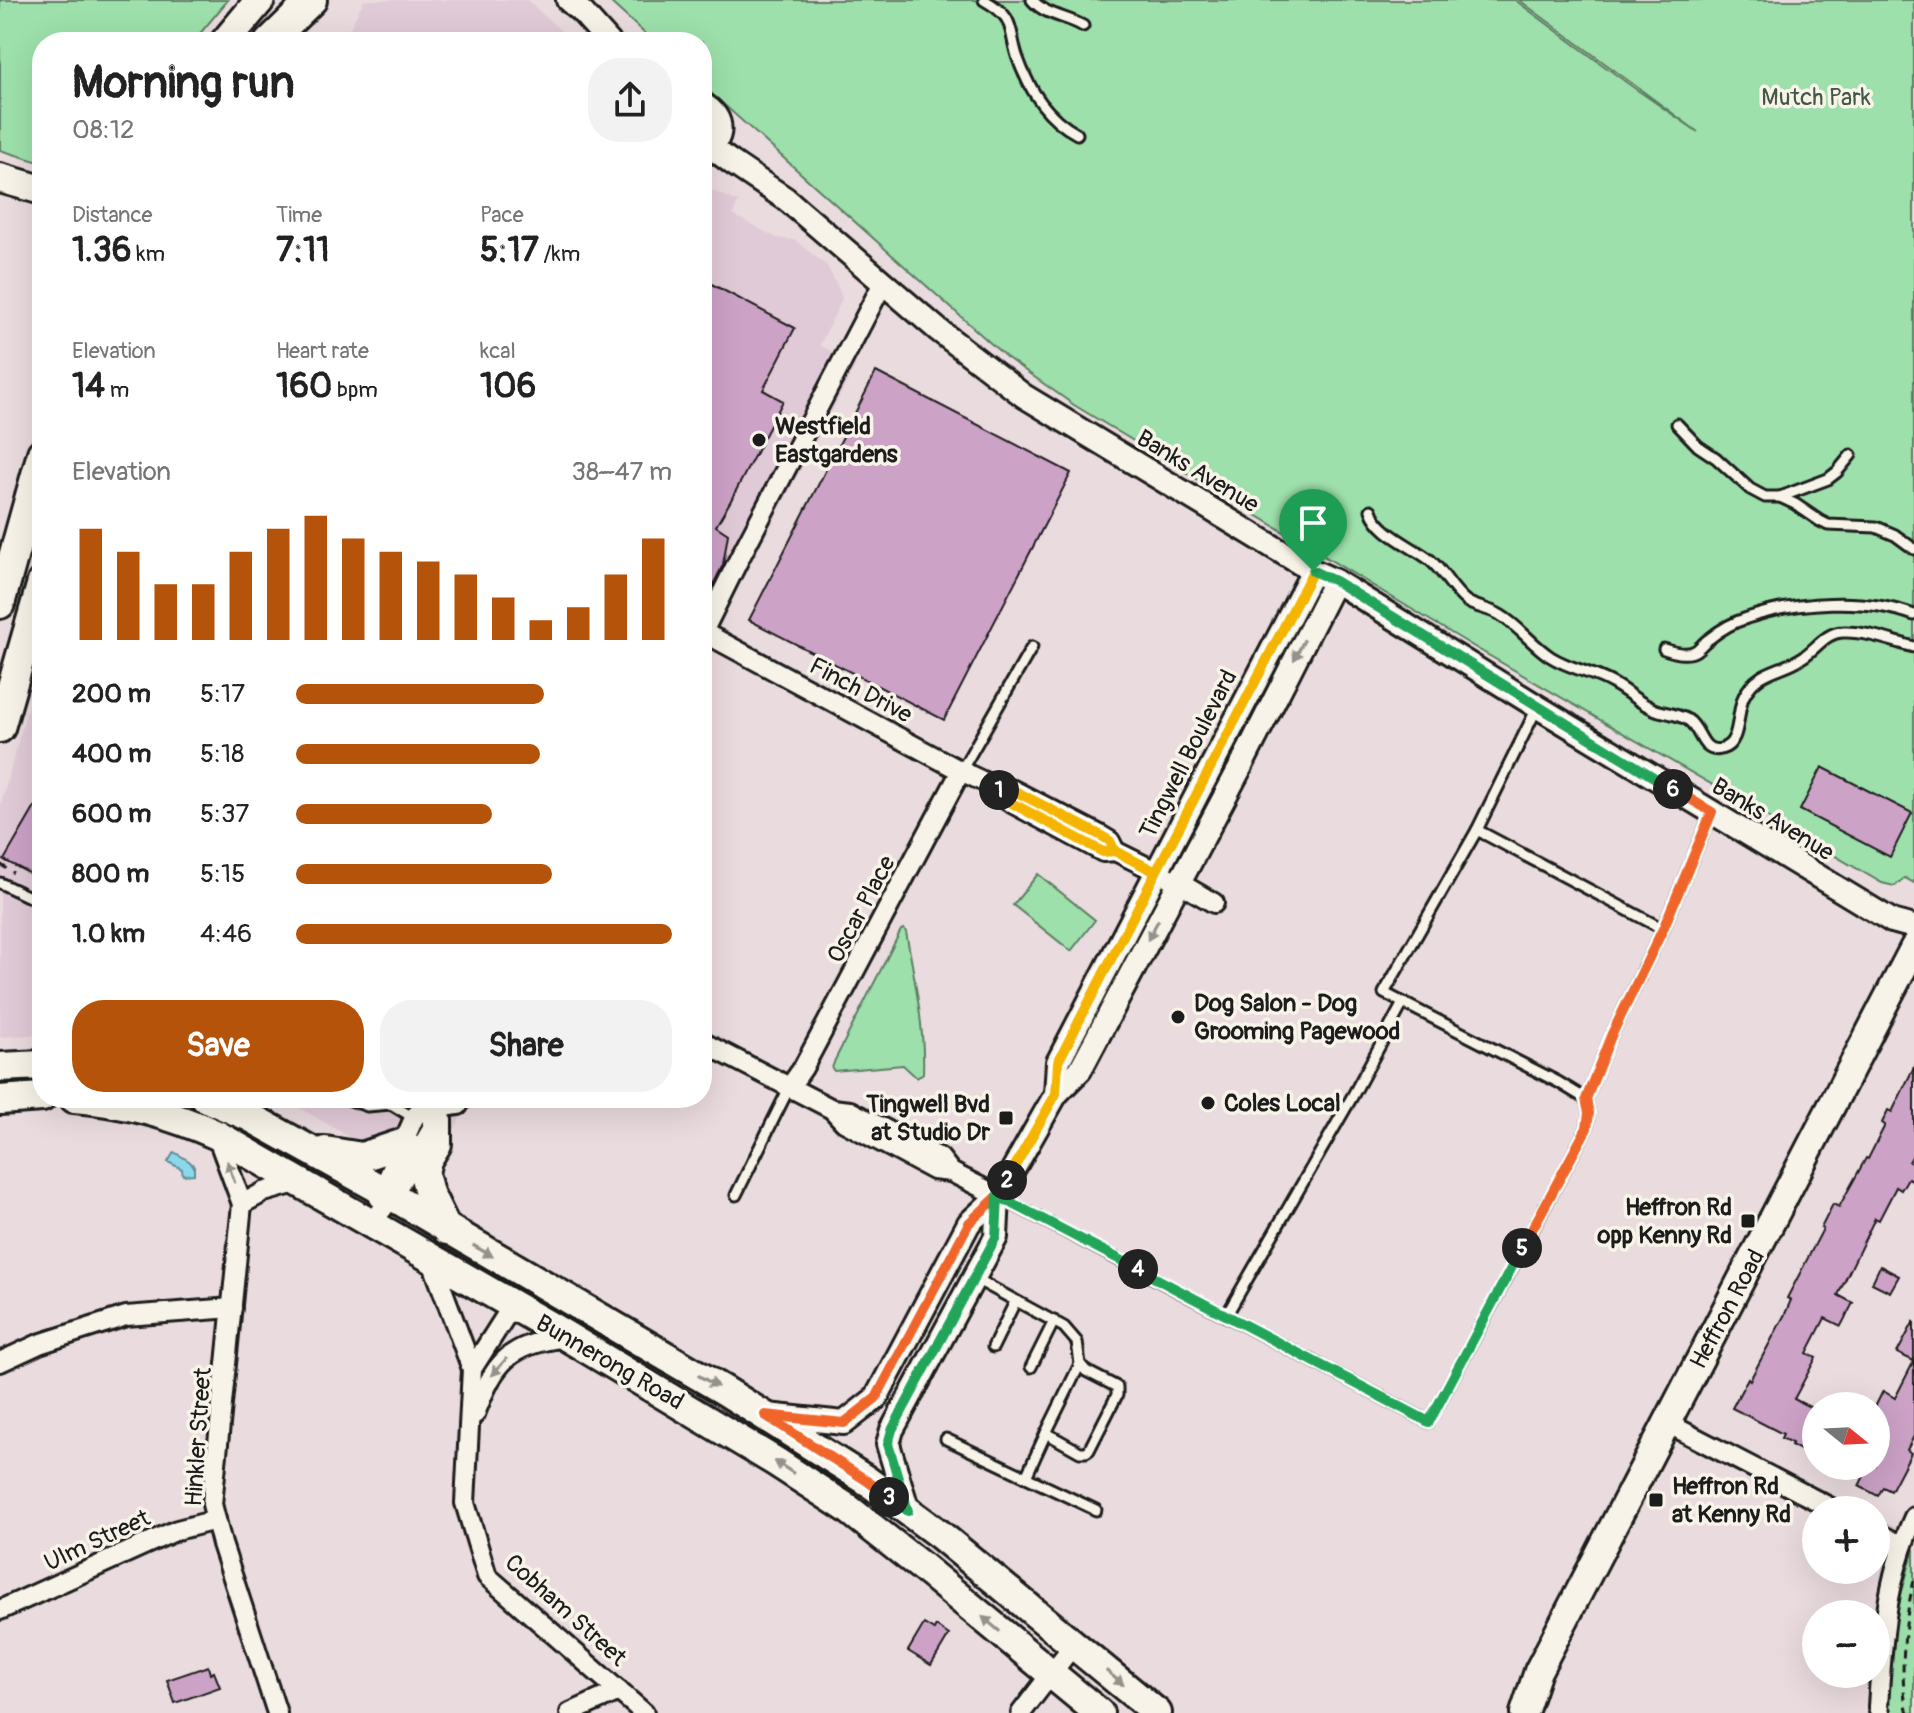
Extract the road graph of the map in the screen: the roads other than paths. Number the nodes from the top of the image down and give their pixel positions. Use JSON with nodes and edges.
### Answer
{"nodes":[{"id":1,"x":260,"y":0,"type":"edge"},
{"id":2,"x":568,"y":0,"type":"edge"},
{"id":3,"x":984,"y":0,"type":"edge"},
{"id":4,"x":1032,"y":0,"type":"edge"},
{"id":5,"x":304,"y":14,"type":"edge"},
{"id":6,"x":1083,"y":26,"type":"dead end"},
{"id":7,"x":233,"y":32,"type":"edge"},
{"id":8,"x":282,"y":32,"type":"edge"},
{"id":9,"x":600,"y":32,"type":"edge"},
{"id":10,"x":712,"y":111,"type":"edge"},
{"id":11,"x":1077,"y":134,"type":"dead end"},
{"id":12,"x":712,"y":146,"type":"edge"},
{"id":13,"x":712,"y":153,"type":"edge"},
{"id":14,"x":0,"y":178,"type":"edge"},
{"id":15,"x":32,"y":187,"type":"edge"},
{"id":16,"x":883,"y":283,"type":"junction"},
{"id":17,"x":1677,"y":424,"type":"dead end"},
{"id":18,"x":1851,"y":455,"type":"dead end"},
{"id":19,"x":32,"y":489,"type":"edge"},
{"id":20,"x":1780,"y":497,"type":"junction"},
{"id":21,"x":1371,"y":510,"type":"dead end"},
{"id":22,"x":1914,"y":549,"type":"edge"},
{"id":23,"x":1313,"y":571,"type":"junction"},
{"id":24,"x":1335,"y":581,"type":"junction"},
{"id":25,"x":0,"y":604,"type":"edge"},
{"id":26,"x":712,"y":613,"type":"edge"},
{"id":27,"x":1914,"y":615,"type":"edge"},
{"id":28,"x":32,"y":617,"type":"edge"},
{"id":29,"x":712,"y":638,"type":"edge"},
{"id":30,"x":1032,"y":647,"type":"dead end"},
{"id":31,"x":1914,"y":647,"type":"edge"},
{"id":32,"x":1664,"y":649,"type":"dead end"},
{"id":33,"x":32,"y":660,"type":"edge"},
{"id":34,"x":16,"y":674,"type":"junction"},
{"id":35,"x":1538,"y":707,"type":"junction"},
{"id":36,"x":0,"y":728,"type":"edge"},
{"id":37,"x":961,"y":771,"type":"junction"},
{"id":38,"x":1712,"y":812,"type":"junction"},
{"id":39,"x":1477,"y":830,"type":"junction"},
{"id":40,"x":1156,"y":872,"type":"junction"},
{"id":41,"x":1178,"y":882,"type":"junction"},
{"id":42,"x":0,"y":883,"type":"edge"},
{"id":43,"x":32,"y":898,"type":"edge"},
{"id":44,"x":1214,"y":903,"type":"dead end"},
{"id":45,"x":1663,"y":929,"type":"junction"},
{"id":46,"x":1914,"y":944,"type":"edge"},
{"id":47,"x":1403,"y":1003,"type":"junction"},
{"id":48,"x":712,"y":1047,"type":"edge"},
{"id":49,"x":32,"y":1065,"type":"edge"},
{"id":50,"x":0,"y":1067,"type":"edge"},
{"id":51,"x":789,"y":1088,"type":"junction"},
{"id":52,"x":1056,"y":1094,"type":"junction"},
{"id":53,"x":32,"y":1098,"type":"edge"},
{"id":54,"x":1586,"y":1099,"type":"junction"},
{"id":55,"x":0,"y":1100,"type":"edge"},
{"id":56,"x":138,"y":1108,"type":"edge"},
{"id":57,"x":229,"y":1108,"type":"edge"},
{"id":58,"x":462,"y":1108,"type":"edge"},
{"id":59,"x":428,"y":1112,"type":"edge"},
{"id":60,"x":217,"y":1135,"type":"junction"},
{"id":61,"x":312,"y":1150,"type":"junction"},
{"id":62,"x":299,"y":1182,"type":"junction"},
{"id":63,"x":387,"y":1194,"type":"junction"},
{"id":64,"x":736,"y":1195,"type":"dead end"},
{"id":65,"x":998,"y":1196,"type":"junction"},
{"id":66,"x":242,"y":1204,"type":"junction"},
{"id":67,"x":371,"y":1224,"type":"junction"},
{"id":68,"x":447,"y":1230,"type":"junction"},
{"id":69,"x":431,"y":1259,"type":"junction"},
{"id":70,"x":974,"y":1278,"type":"junction"},
{"id":71,"x":1015,"y":1302,"type":"junction"},
{"id":72,"x":512,"y":1306,"type":"junction"},
{"id":73,"x":232,"y":1308,"type":"junction"},
{"id":74,"x":1226,"y":1316,"type":"junction"},
{"id":75,"x":1054,"y":1321,"type":"junction"},
{"id":76,"x":567,"y":1337,"type":"junction"},
{"id":77,"x":993,"y":1347,"type":"dead end"},
{"id":78,"x":0,"y":1362,"type":"edge"},
{"id":79,"x":1080,"y":1364,"type":"junction"},
{"id":80,"x":1031,"y":1367,"type":"dead end"},
{"id":81,"x":472,"y":1369,"type":"junction"},
{"id":82,"x":765,"y":1415,"type":"junction"},
{"id":83,"x":1667,"y":1423,"type":"junction"},
{"id":84,"x":1046,"y":1433,"type":"junction"},
{"id":85,"x":468,"y":1436,"type":"junction"},
{"id":86,"x":946,"y":1439,"type":"dead end"},
{"id":87,"x":1026,"y":1477,"type":"junction"},
{"id":88,"x":1808,"y":1496,"type":"edge"},
{"id":89,"x":1096,"y":1510,"type":"dead end"},
{"id":90,"x":908,"y":1511,"type":"junction"},
{"id":91,"x":1914,"y":1517,"type":"edge"},
{"id":92,"x":216,"y":1520,"type":"junction"},
{"id":93,"x":1890,"y":1540,"type":"edge"},
{"id":94,"x":1902,"y":1546,"type":"junction"},
{"id":95,"x":0,"y":1610,"type":"edge"},
{"id":96,"x":1074,"y":1644,"type":"junction"},
{"id":97,"x":1538,"y":1671,"type":"junction"},
{"id":98,"x":1051,"y":1674,"type":"junction"},
{"id":99,"x":619,"y":1691,"type":"junction"},
{"id":100,"x":277,"y":1713,"type":"edge"},
{"id":101,"x":570,"y":1713,"type":"edge"},
{"id":102,"x":644,"y":1713,"type":"edge"},
{"id":103,"x":1021,"y":1713,"type":"edge"},
{"id":104,"x":1099,"y":1713,"type":"edge"},
{"id":105,"x":1157,"y":1713,"type":"edge"},
{"id":106,"x":1506,"y":1713,"type":"edge"},
{"id":107,"x":1524,"y":1713,"type":"edge"},
{"id":108,"x":1880,"y":1713,"type":"edge"}],
"edges":[{"from":1,"to":7,"type":"main road"},
{"from":2,"to":9,"type":"street"},
{"from":3,"to":11,"type":"lane"},
{"from":4,"to":6,"type":"lane"},
{"from":5,"to":8,"type":"main road"},
{"from":10,"to":12,"type":"street"},
{"from":13,"to":16,"type":"street","name":"Banks Avenue"},
{"from":14,"to":15,"type":"main road"},
{"from":16,"to":23,"type":"street","name":"Banks Avenue"},
{"from":16,"to":26,"type":"street"},
{"from":17,"to":20,"type":"lane"},
{"from":18,"to":20,"type":"lane"},
{"from":19,"to":25,"type":"main road"},
{"from":20,"to":22,"type":"lane"},
{"from":21,"to":31,"type":"lane"},
{"from":23,"to":24,"type":"street","name":"Banks Avenue"},
{"from":23,"to":40,"type":"street","name":"Tingwell Boulevard"},
{"from":24,"to":35,"type":"street","name":"Banks Avenue"},
{"from":24,"to":41,"type":"street","name":"Tingwell Boulevard","one_way":true},
{"from":27,"to":32,"type":"lane"},
{"from":28,"to":34,"type":"main road"},
{"from":29,"to":37,"type":"street","name":"Finch Drive"},
{"from":30,"to":37,"type":"lane","name":"Oscar Place"},
{"from":33,"to":34,"type":"lane"},
{"from":34,"to":36,"type":"main road"},
{"from":35,"to":38,"type":"street","name":"Banks Avenue"},
{"from":35,"to":39,"type":"lane"},
{"from":37,"to":40,"type":"street","name":"Finch Drive"},
{"from":37,"to":51,"type":"street","name":"Oscar Place"},
{"from":38,"to":45,"type":"lane"},
{"from":38,"to":46,"type":"street","name":"Banks Avenue"},
{"from":39,"to":45,"type":"lane"},
{"from":39,"to":47,"type":"lane"},
{"from":40,"to":41,"type":"street","name":"Finch Drive"},
{"from":40,"to":52,"type":"street","name":"Tingwell Boulevard"},
{"from":41,"to":44,"type":"street","name":"Finch Drive"},
{"from":41,"to":52,"type":"street","name":"Tingwell Boulevard","one_way":true},
{"from":42,"to":43,"type":"lane"},
{"from":45,"to":54,"type":"lane"},
{"from":46,"to":83,"type":"main road","name":"Heffron Road"},
{"from":47,"to":54,"type":"lane"},
{"from":47,"to":74,"type":"lane"},
{"from":48,"to":51,"type":"street"},
{"from":49,"to":50,"type":"main road"},
{"from":51,"to":64,"type":"lane","name":"Oscar Place"},
{"from":51,"to":65,"type":"street"},
{"from":52,"to":65,"type":"street","name":"Tingwell Boulevard"},
{"from":53,"to":55,"type":"main road"},
{"from":54,"to":74,"type":"lane"},
{"from":56,"to":60,"type":"main road","name":"Bunnerong Road"},
{"from":57,"to":61,"type":"main road","name":"Bunnerong Road"},
{"from":58,"to":59,"type":"lane"},
{"from":59,"to":61,"type":"main road"},
{"from":59,"to":63,"type":"street"},
{"from":59,"to":63,"type":"street"},
{"from":59,"to":68,"type":"main road"},
{"from":60,"to":62,"type":"main road","name":"Bunnerong Road"},
{"from":66,"to":60,"type":"street","name":"Hinkler Street","one_way":true},
{"from":61,"to":63,"type":"main road","name":"Bunnerong Road"},
{"from":62,"to":66,"type":"street"},
{"from":62,"to":67,"type":"main road","name":"Bunnerong Road"},
{"from":63,"to":67,"type":"street"},
{"from":63,"to":68,"type":"main road","name":"Bunnerong Road"},
{"from":65,"to":70,"type":"street","name":"Tingwell Boulevard"},
{"from":65,"to":74,"type":"lane"},
{"from":65,"to":82,"type":"street","name":"Tingwell Boulevard"},
{"from":66,"to":73,"type":"street","name":"Hinkler Street"},
{"from":67,"to":69,"type":"main road","name":"Bunnerong Road"},
{"from":68,"to":82,"type":"main road","name":"Bunnerong Road","one_way":true},
{"from":69,"to":72,"type":"main road","name":"Bunnerong Road"},
{"from":69,"to":81,"type":"street","name":"Cobham Street"},
{"from":70,"to":71,"type":"lane"},
{"from":70,"to":90,"type":"street","name":"Tingwell Boulevard"},
{"from":71,"to":75,"type":"lane"},
{"from":71,"to":77,"type":"lane"},
{"from":72,"to":76,"type":"main road","name":"Bunnerong Road"},
{"from":72,"to":81,"type":"street","name":"Cobham Street"},
{"from":73,"to":78,"type":"street"},
{"from":73,"to":92,"type":"street","name":"Hinkler Street"},
{"from":75,"to":79,"type":"lane"},
{"from":75,"to":80,"type":"lane"},
{"from":76,"to":85,"type":"street","name":"Cobham Street","one_way":true},
{"from":98,"to":76,"type":"main road","name":"Bunnerong Road","one_way":true},
{"from":79,"to":84,"type":"lane"},
{"from":79,"to":84,"type":"lane"},
{"from":81,"to":85,"type":"street","name":"Cobham Street"},
{"from":82,"to":90,"type":"main road","name":"Bunnerong Road"},
{"from":83,"to":88,"type":"street"},
{"from":83,"to":97,"type":"main road","name":"Heffron Road"},
{"from":84,"to":87,"type":"lane"},
{"from":85,"to":99,"type":"street","name":"Cobham Street"},
{"from":86,"to":87,"type":"lane"},
{"from":87,"to":89,"type":"lane"},
{"from":90,"to":96,"type":"main road","name":"Bunnerong Road"},
{"from":91,"to":94,"type":"street"},
{"from":92,"to":95,"type":"street","name":"Ulm Street"},
{"from":92,"to":100,"type":"street","name":"Hinkler Street"},
{"from":93,"to":94,"type":"street"},
{"from":94,"to":108,"type":"street"},
{"from":96,"to":98,"type":"street"},
{"from":96,"to":105,"type":"main road","name":"Bunnerong Road","one_way":true},
{"from":97,"to":106,"type":"main road","name":"Heffron Road"},
{"from":97,"to":107,"type":"main road","name":"Heffron Road"},
{"from":98,"to":103,"type":"street"},
{"from":98,"to":104,"type":"main road","name":"Bunnerong Road"},
{"from":99,"to":101,"type":"street"},
{"from":99,"to":102,"type":"street","name":"Cobham Street"}]}
